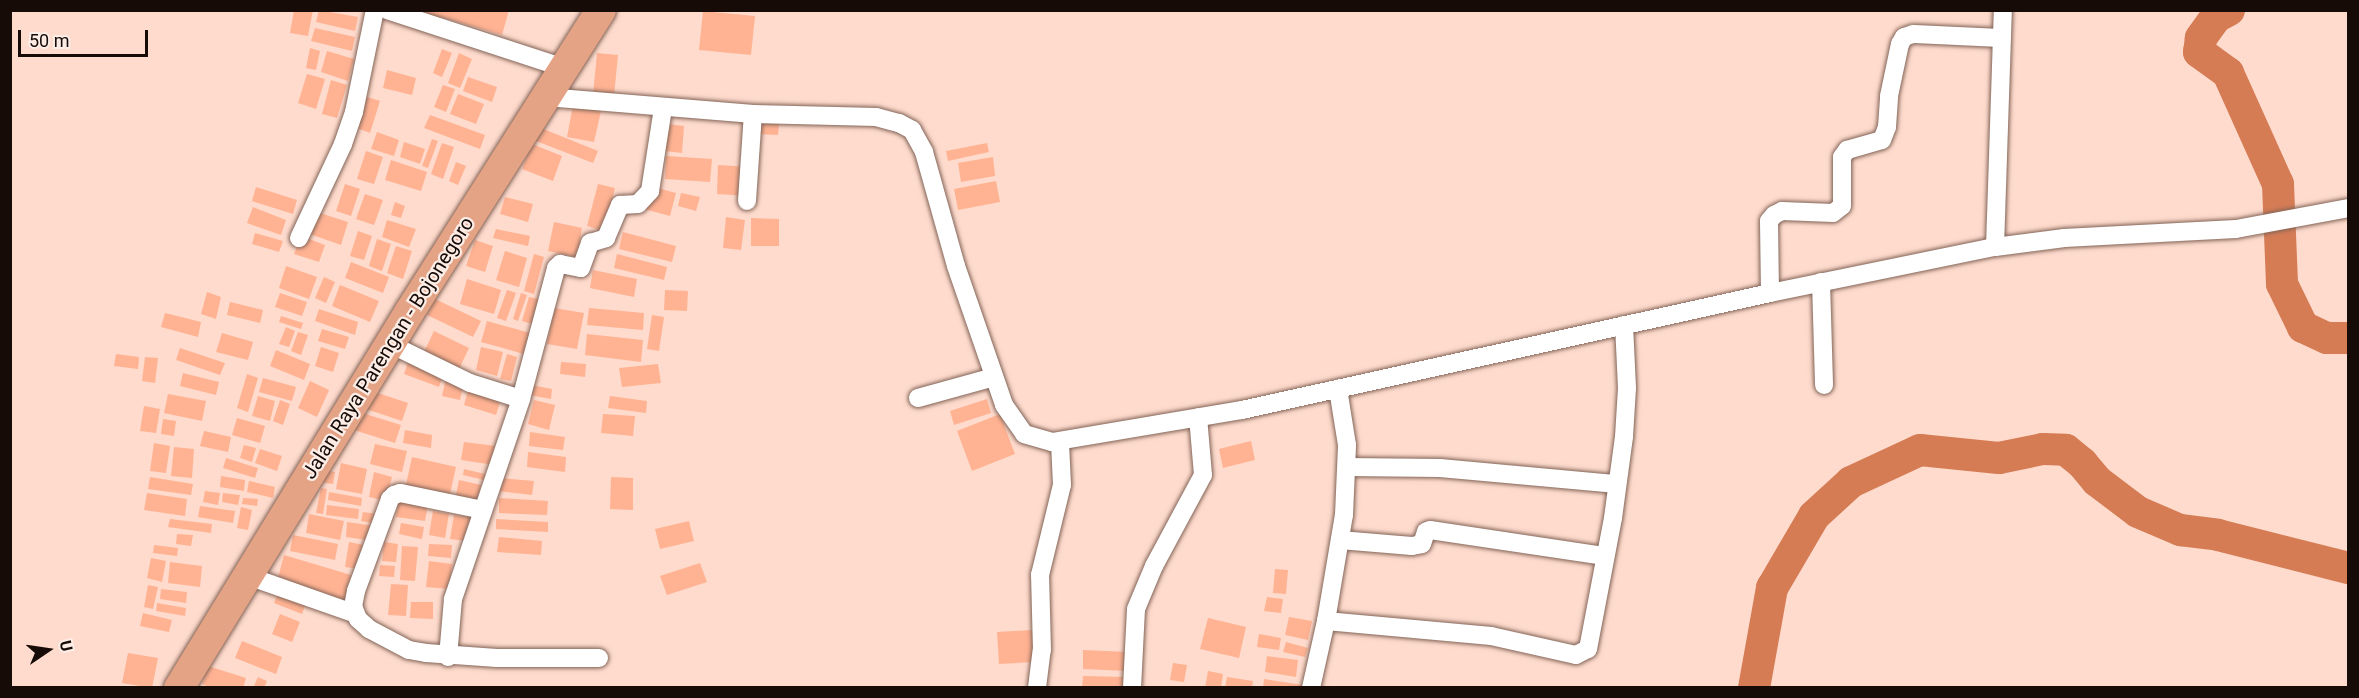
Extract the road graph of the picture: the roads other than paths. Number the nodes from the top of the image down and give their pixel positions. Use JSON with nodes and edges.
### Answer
{"nodes":[{"id":1,"x":375,"y":10,"type":"edge"},
{"id":2,"x":387,"y":10,"type":"edge"},
{"id":3,"x":601,"y":10,"type":"edge"},
{"id":4,"x":2003,"y":10,"type":"edge"},
{"id":5,"x":428,"y":16,"type":"edge"},
{"id":6,"x":2002,"y":38,"type":"junction"},
{"id":7,"x":564,"y":68,"type":"junction"},
{"id":8,"x":546,"y":97,"type":"junction"},
{"id":9,"x":663,"y":108,"type":"junction"},
{"id":10,"x":753,"y":114,"type":"junction"},
{"id":11,"x":747,"y":201,"type":"dead end"},
{"id":12,"x":2349,"y":208,"type":"edge"},
{"id":13,"x":299,"y":238,"type":"dead end"},
{"id":14,"x":1995,"y":248,"type":"junction"},
{"id":15,"x":1821,"y":282,"type":"junction"},
{"id":16,"x":1770,"y":293,"type":"junction"},
{"id":17,"x":1624,"y":325,"type":"junction"},
{"id":18,"x":390,"y":344,"type":"junction"},
{"id":19,"x":994,"y":377,"type":"junction"},
{"id":20,"x":1824,"y":385,"type":"dead end"},
{"id":21,"x":1338,"y":389,"type":"junction"},
{"id":22,"x":918,"y":398,"type":"dead end"},
{"id":23,"x":521,"y":399,"type":"junction"},
{"id":24,"x":1198,"y":417,"type":"junction"},
{"id":25,"x":1060,"y":442,"type":"junction"},
{"id":26,"x":1347,"y":467,"type":"junction"},
{"id":27,"x":1617,"y":484,"type":"junction"},
{"id":28,"x":483,"y":510,"type":"junction"},
{"id":29,"x":1340,"y":540,"type":"junction"},
{"id":30,"x":1605,"y":556,"type":"junction"},
{"id":31,"x":248,"y":576,"type":"junction"},
{"id":32,"x":356,"y":614,"type":"junction"},
{"id":33,"x":1326,"y":621,"type":"junction"},
{"id":34,"x":448,"y":657,"type":"junction"},
{"id":35,"x":600,"y":658,"type":"dead end"},
{"id":36,"x":179,"y":687,"type":"edge"},
{"id":37,"x":1037,"y":687,"type":"edge"},
{"id":38,"x":1132,"y":687,"type":"edge"},
{"id":39,"x":1311,"y":687,"type":"edge"}],
"edges":[{"from":1,"to":13,"type":"street"},
{"from":2,"to":5,"type":"street"},
{"from":3,"to":7,"type":"main road","name":"Jalan Raya Parengan - Bojonegoro"},
{"from":4,"to":6,"type":"street"},
{"from":5,"to":7,"type":"street"},
{"from":6,"to":14,"type":"street"},
{"from":6,"to":16,"type":"street"},
{"from":7,"to":8,"type":"main road","name":"Jalan Raya Parengan - Bojonegoro"},
{"from":8,"to":9,"type":"street"},
{"from":8,"to":18,"type":"main road","name":"Jalan Raya Parengan - Bojonegoro"},
{"from":9,"to":10,"type":"street"},
{"from":9,"to":23,"type":"street"},
{"from":10,"to":11,"type":"street"},
{"from":10,"to":19,"type":"street"},
{"from":12,"to":14,"type":"street"},
{"from":14,"to":15,"type":"street"},
{"from":15,"to":16,"type":"street"},
{"from":15,"to":20,"type":"street"},
{"from":16,"to":17,"type":"street"},
{"from":17,"to":21,"type":"street"},
{"from":17,"to":27,"type":"street"},
{"from":18,"to":23,"type":"street"},
{"from":18,"to":31,"type":"main road","name":"Jalan Raya Parengan - Bojonegoro"},
{"from":19,"to":22,"type":"street"},
{"from":19,"to":25,"type":"street"},
{"from":21,"to":24,"type":"street"},
{"from":21,"to":26,"type":"street"},
{"from":23,"to":28,"type":"street"},
{"from":24,"to":25,"type":"street"},
{"from":24,"to":38,"type":"street"},
{"from":25,"to":37,"type":"street"},
{"from":26,"to":27,"type":"street"},
{"from":26,"to":29,"type":"street"},
{"from":27,"to":30,"type":"street"},
{"from":28,"to":32,"type":"street"},
{"from":28,"to":34,"type":"street"},
{"from":29,"to":30,"type":"street"},
{"from":29,"to":33,"type":"street"},
{"from":30,"to":33,"type":"street"},
{"from":31,"to":32,"type":"street"},
{"from":31,"to":36,"type":"main road","name":"Jalan Raya Parengan - Bojonegoro"},
{"from":32,"to":34,"type":"street"},
{"from":33,"to":39,"type":"street"},
{"from":34,"to":35,"type":"street"}]}
